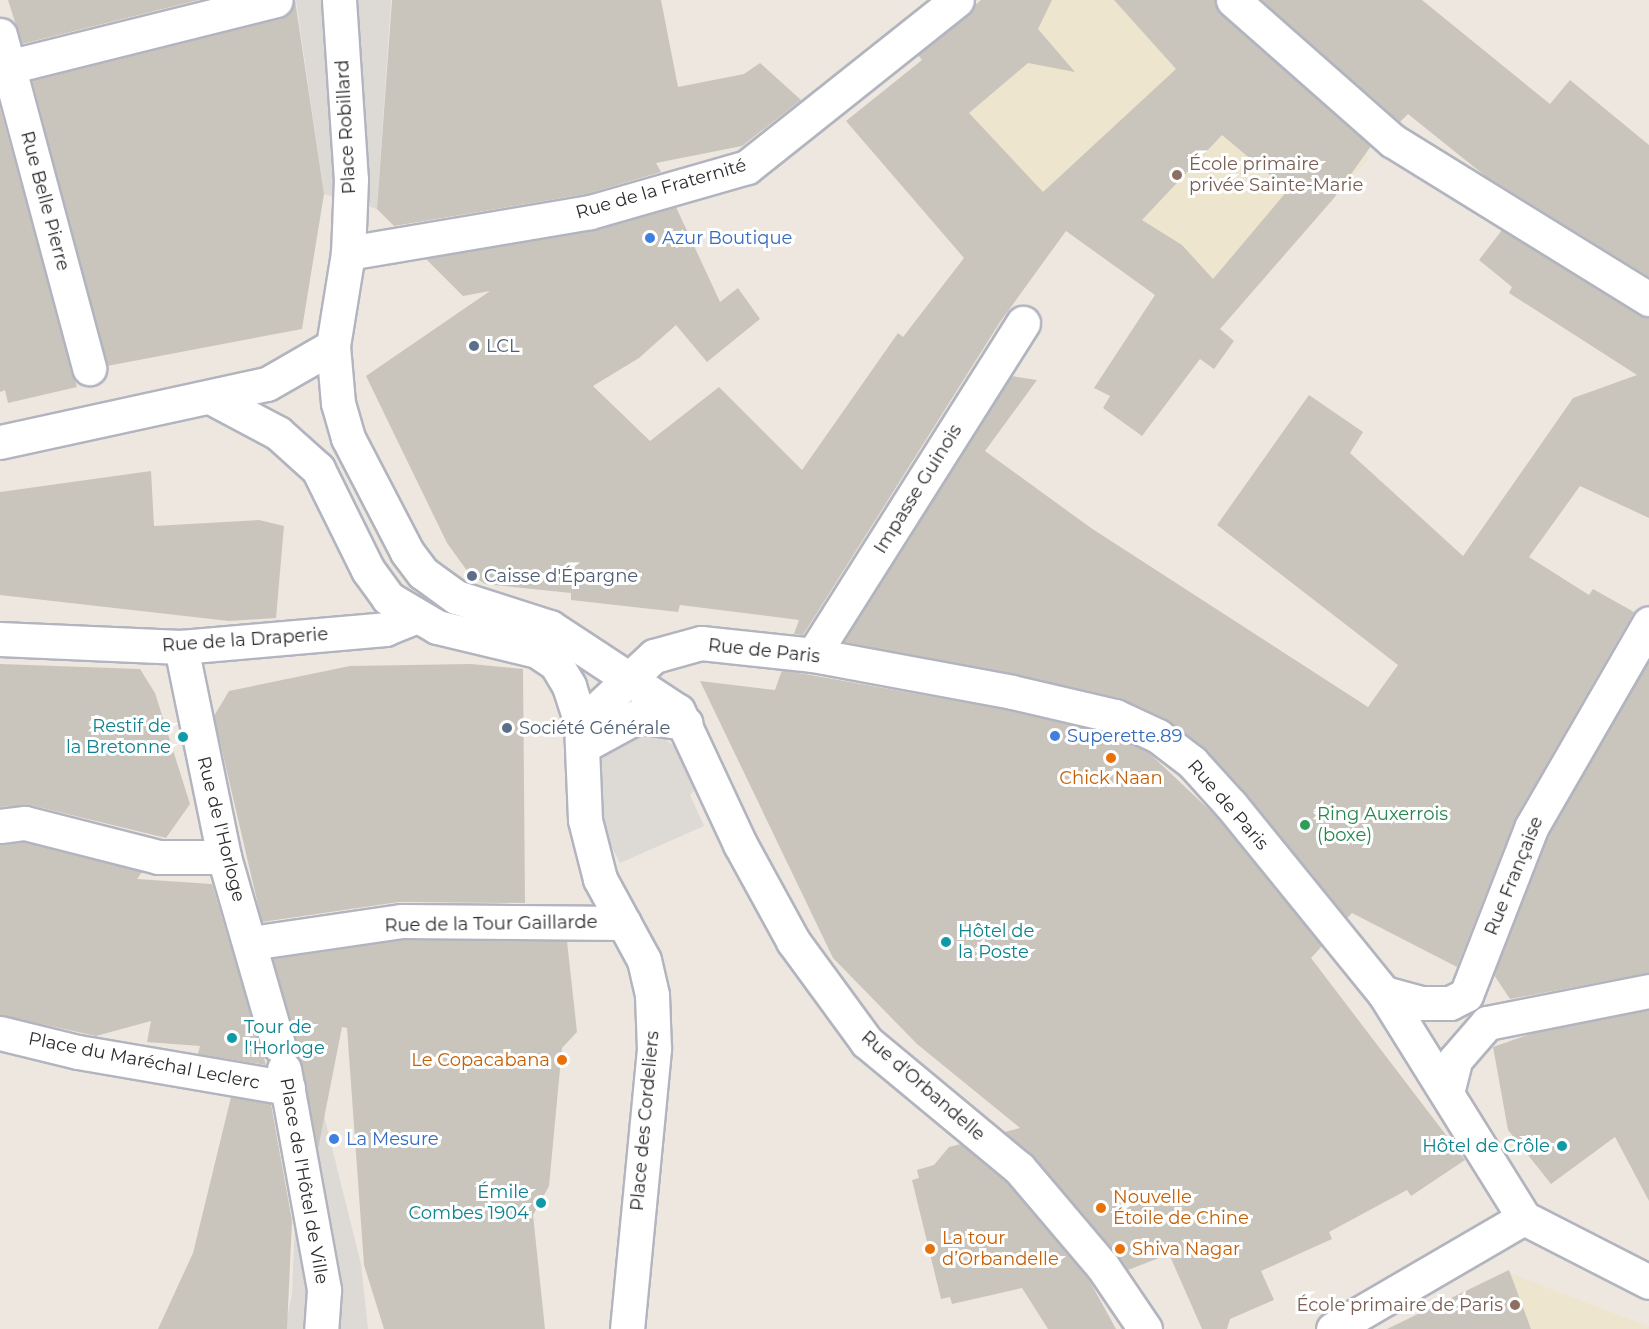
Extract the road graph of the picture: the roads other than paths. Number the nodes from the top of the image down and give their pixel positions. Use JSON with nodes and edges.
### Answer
{"nodes":[{"id":1,"x":276,"y":0,"type":"edge"},
{"id":2,"x":339,"y":0,"type":"edge"},
{"id":3,"x":957,"y":0,"type":"edge"},
{"id":4,"x":1233,"y":0,"type":"edge"},
{"id":5,"x":924,"y":11,"type":"edge"},
{"id":6,"x":0,"y":35,"type":"edge"},
{"id":7,"x":5,"y":67,"type":"edge"},
{"id":8,"x":348,"y":253,"type":"junction"},
{"id":9,"x":1649,"y":299,"type":"edge"},
{"id":10,"x":1023,"y":323,"type":"dead end"},
{"id":11,"x":333,"y":346,"type":"junction"},
{"id":12,"x":89,"y":368,"type":"dead end"},
{"id":13,"x":212,"y":398,"type":"junction"},
{"id":14,"x":0,"y":442,"type":"edge"},
{"id":15,"x":415,"y":618,"type":"junction"},
{"id":16,"x":1649,"y":623,"type":"edge"},
{"id":17,"x":0,"y":639,"type":"edge"},
{"id":18,"x":181,"y":647,"type":"junction"},
{"id":19,"x":813,"y":655,"type":"junction"},
{"id":20,"x":629,"y":679,"type":"junction"},
{"id":21,"x":685,"y":723,"type":"junction"},
{"id":22,"x":582,"y":735,"type":"junction"},
{"id":23,"x":0,"y":826,"type":"edge"},
{"id":24,"x":224,"y":858,"type":"junction"},
{"id":25,"x":624,"y":923,"type":"junction"},
{"id":26,"x":251,"y":943,"type":"junction"},
{"id":27,"x":1649,"y":991,"type":"edge"},
{"id":28,"x":1384,"y":993,"type":"junction"},
{"id":29,"x":0,"y":1033,"type":"edge"},
{"id":30,"x":284,"y":1067,"type":"junction"},
{"id":31,"x":1448,"y":1089,"type":"junction"},
{"id":32,"x":1524,"y":1218,"type":"junction"},
{"id":33,"x":1649,"y":1282,"type":"edge"},
{"id":34,"x":321,"y":1329,"type":"edge"},
{"id":35,"x":627,"y":1329,"type":"edge"},
{"id":36,"x":1145,"y":1329,"type":"edge"},
{"id":37,"x":1333,"y":1329,"type":"edge"}],
"edges":[{"from":1,"to":7,"type":"street"},
{"from":2,"to":8,"type":"street","name":"Place Robillard"},
{"from":3,"to":5,"type":"street","name":"Rue de la Fraternité"},
{"from":4,"to":9,"type":"street"},
{"from":5,"to":8,"type":"street","name":"Rue de la Fraternité"},
{"from":6,"to":7,"type":"street","name":"Rue Belle Pierre"},
{"from":7,"to":12,"type":"street","name":"Rue Belle Pierre"},
{"from":8,"to":11,"type":"street","name":"Place Robillard"},
{"from":10,"to":19,"type":"street","name":"Impasse Guinois"},
{"from":11,"to":13,"type":"street"},
{"from":11,"to":20,"type":"street","name":"Rue d'Orbandelle"},
{"from":13,"to":14,"type":"street"},
{"from":13,"to":15,"type":"street"},
{"from":15,"to":18,"type":"street","name":"Rue de la Draperie"},
{"from":15,"to":22,"type":"street","name":"Place des Cordeliers"},
{"from":16,"to":28,"type":"street","name":"Rue Française"},
{"from":17,"to":18,"type":"street","name":"Rue de la Draperie"},
{"from":18,"to":24,"type":"street","name":"Rue de l'Horloge"},
{"from":19,"to":20,"type":"street","name":"Rue de Paris"},
{"from":19,"to":28,"type":"street","name":"Rue de Paris"},
{"from":20,"to":21,"type":"street","name":"Rue d'Orbandelle"},
{"from":20,"to":22,"type":"street","name":"Rue de Paris"},
{"from":21,"to":22,"type":"street"},
{"from":21,"to":36,"type":"street","name":"Rue d'Orbandelle"},
{"from":22,"to":25,"type":"street","name":"Place des Cordeliers"},
{"from":23,"to":24,"type":"street"},
{"from":24,"to":26,"type":"street","name":"Rue de l'Horloge"},
{"from":25,"to":26,"type":"street","name":"Rue de la Tour Gaillarde"},
{"from":25,"to":35,"type":"street","name":"Place des Cordeliers"},
{"from":26,"to":30,"type":"street","name":"Rue de l'Horloge"},
{"from":27,"to":31,"type":"street"},
{"from":28,"to":31,"type":"street","name":"Rue de Paris"},
{"from":29,"to":30,"type":"street","name":"Place du Maréchal Leclerc"},
{"from":30,"to":34,"type":"street","name":"Place de l'Hôtel de Ville"},
{"from":31,"to":32,"type":"street","name":"Rue de Paris"},
{"from":32,"to":33,"type":"street"},
{"from":32,"to":37,"type":"street"}]}
